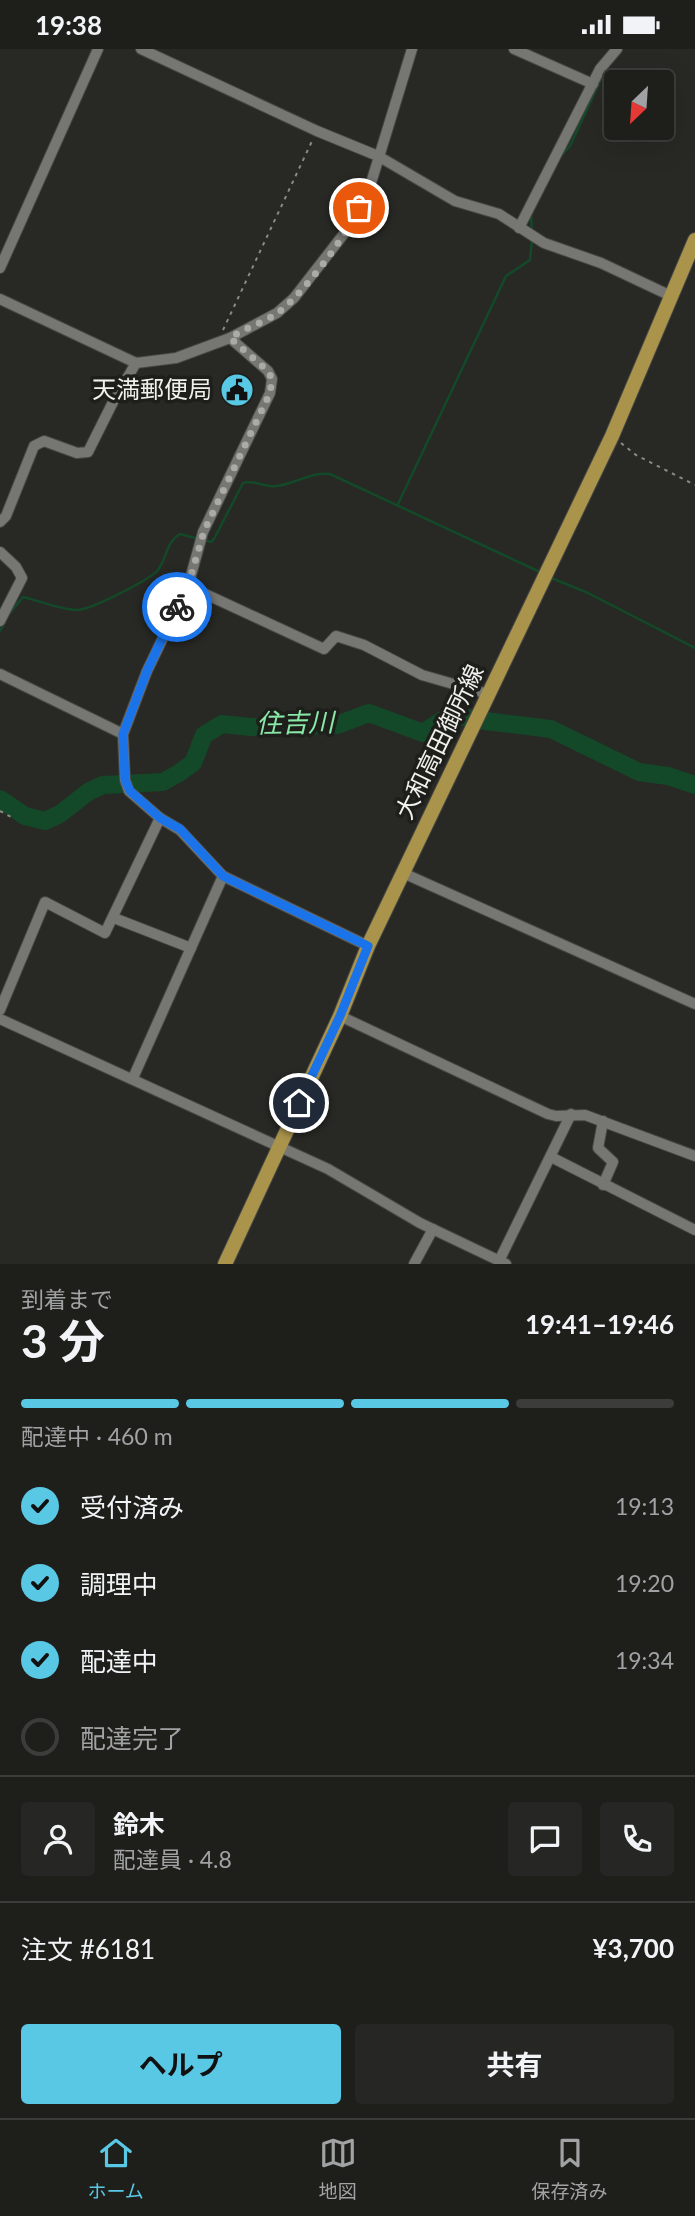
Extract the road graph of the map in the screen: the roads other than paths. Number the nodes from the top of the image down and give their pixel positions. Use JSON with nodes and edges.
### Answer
{"nodes":[{"id":1,"x":98,"y":49,"type":"edge"},
{"id":2,"x":141,"y":49,"type":"edge"},
{"id":3,"x":412,"y":49,"type":"edge"},
{"id":4,"x":514,"y":49,"type":"edge"},
{"id":5,"x":617,"y":49,"type":"edge"},
{"id":6,"x":593,"y":84,"type":"junction"},
{"id":7,"x":378,"y":156,"type":"junction"},
{"id":8,"x":519,"y":228,"type":"junction"},
{"id":9,"x":695,"y":240,"type":"edge"},
{"id":10,"x":0,"y":268,"type":"edge"},
{"id":11,"x":671,"y":296,"type":"junction"},
{"id":12,"x":0,"y":299,"type":"edge"},
{"id":13,"x":230,"y":338,"type":"junction"},
{"id":14,"x":136,"y":363,"type":"junction"},
{"id":15,"x":0,"y":522,"type":"edge"},
{"id":16,"x":0,"y":552,"type":"edge"},
{"id":17,"x":188,"y":586,"type":"junction"},
{"id":18,"x":0,"y":621,"type":"edge"},
{"id":19,"x":0,"y":674,"type":"edge"},
{"id":20,"x":488,"y":694,"type":"junction"},
{"id":21,"x":123,"y":734,"type":"junction"},
{"id":22,"x":160,"y":818,"type":"junction"},
{"id":23,"x":403,"y":873,"type":"junction"},
{"id":24,"x":223,"y":876,"type":"junction"},
{"id":25,"x":114,"y":918,"type":"junction"},
{"id":26,"x":368,"y":946,"type":"junction"},
{"id":27,"x":191,"y":948,"type":"junction"},
{"id":28,"x":695,"y":1004,"type":"edge"},
{"id":29,"x":0,"y":1010,"type":"edge"},
{"id":30,"x":340,"y":1016,"type":"junction"},
{"id":31,"x":0,"y":1019,"type":"edge"},
{"id":32,"x":133,"y":1078,"type":"junction"},
{"id":33,"x":571,"y":1114,"type":"junction"},
{"id":34,"x":603,"y":1121,"type":"junction"},
{"id":35,"x":279,"y":1146,"type":"junction"},
{"id":36,"x":695,"y":1156,"type":"edge"},
{"id":37,"x":551,"y":1157,"type":"junction"},
{"id":38,"x":603,"y":1185,"type":"junction"},
{"id":39,"x":433,"y":1229,"type":"junction"},
{"id":40,"x":695,"y":1230,"type":"edge"},
{"id":41,"x":503,"y":1262,"type":"edge"},
{"id":42,"x":225,"y":1264,"type":"edge"},
{"id":43,"x":414,"y":1264,"type":"edge"}],
"edges":[{"from":1,"to":10,"type":"street"},
{"from":2,"to":7,"type":"street"},
{"from":3,"to":7,"type":"street"},
{"from":4,"to":6,"type":"street"},
{"from":5,"to":6,"type":"street"},
{"from":6,"to":8,"type":"street"},
{"from":7,"to":8,"type":"street"},
{"from":7,"to":13,"type":"street"},
{"from":8,"to":11,"type":"street"},
{"from":9,"to":11,"type":"main road","name":"大和高田御所線"},
{"from":11,"to":20,"type":"main road","name":"大和高田御所線"},
{"from":12,"to":14,"type":"street"},
{"from":13,"to":14,"type":"street"},
{"from":13,"to":17,"type":"street"},
{"from":14,"to":15,"type":"street"},
{"from":16,"to":18,"type":"street"},
{"from":17,"to":20,"type":"street"},
{"from":17,"to":21,"type":"street"},
{"from":19,"to":21,"type":"street"},
{"from":20,"to":23,"type":"main road","name":"大和高田御所線"},
{"from":21,"to":22,"type":"street"},
{"from":22,"to":24,"type":"street"},
{"from":22,"to":25,"type":"street"},
{"from":23,"to":26,"type":"main road","name":"大和高田御所線"},
{"from":23,"to":28,"type":"street"},
{"from":24,"to":26,"type":"street"},
{"from":24,"to":27,"type":"street"},
{"from":25,"to":27,"type":"street"},
{"from":25,"to":29,"type":"street"},
{"from":26,"to":30,"type":"main road","name":"大和高田御所線"},
{"from":27,"to":32,"type":"street"},
{"from":30,"to":33,"type":"street"},
{"from":30,"to":35,"type":"main road","name":"大和高田御所線"},
{"from":31,"to":32,"type":"street"},
{"from":32,"to":35,"type":"street"},
{"from":33,"to":34,"type":"street"},
{"from":33,"to":37,"type":"street"},
{"from":34,"to":36,"type":"street"},
{"from":34,"to":38,"type":"street"},
{"from":35,"to":39,"type":"street"},
{"from":35,"to":42,"type":"main road","name":"大和高田御所線"},
{"from":37,"to":38,"type":"street"},
{"from":37,"to":41,"type":"street"},
{"from":38,"to":40,"type":"street"},
{"from":39,"to":41,"type":"street"},
{"from":39,"to":43,"type":"street"}]}
